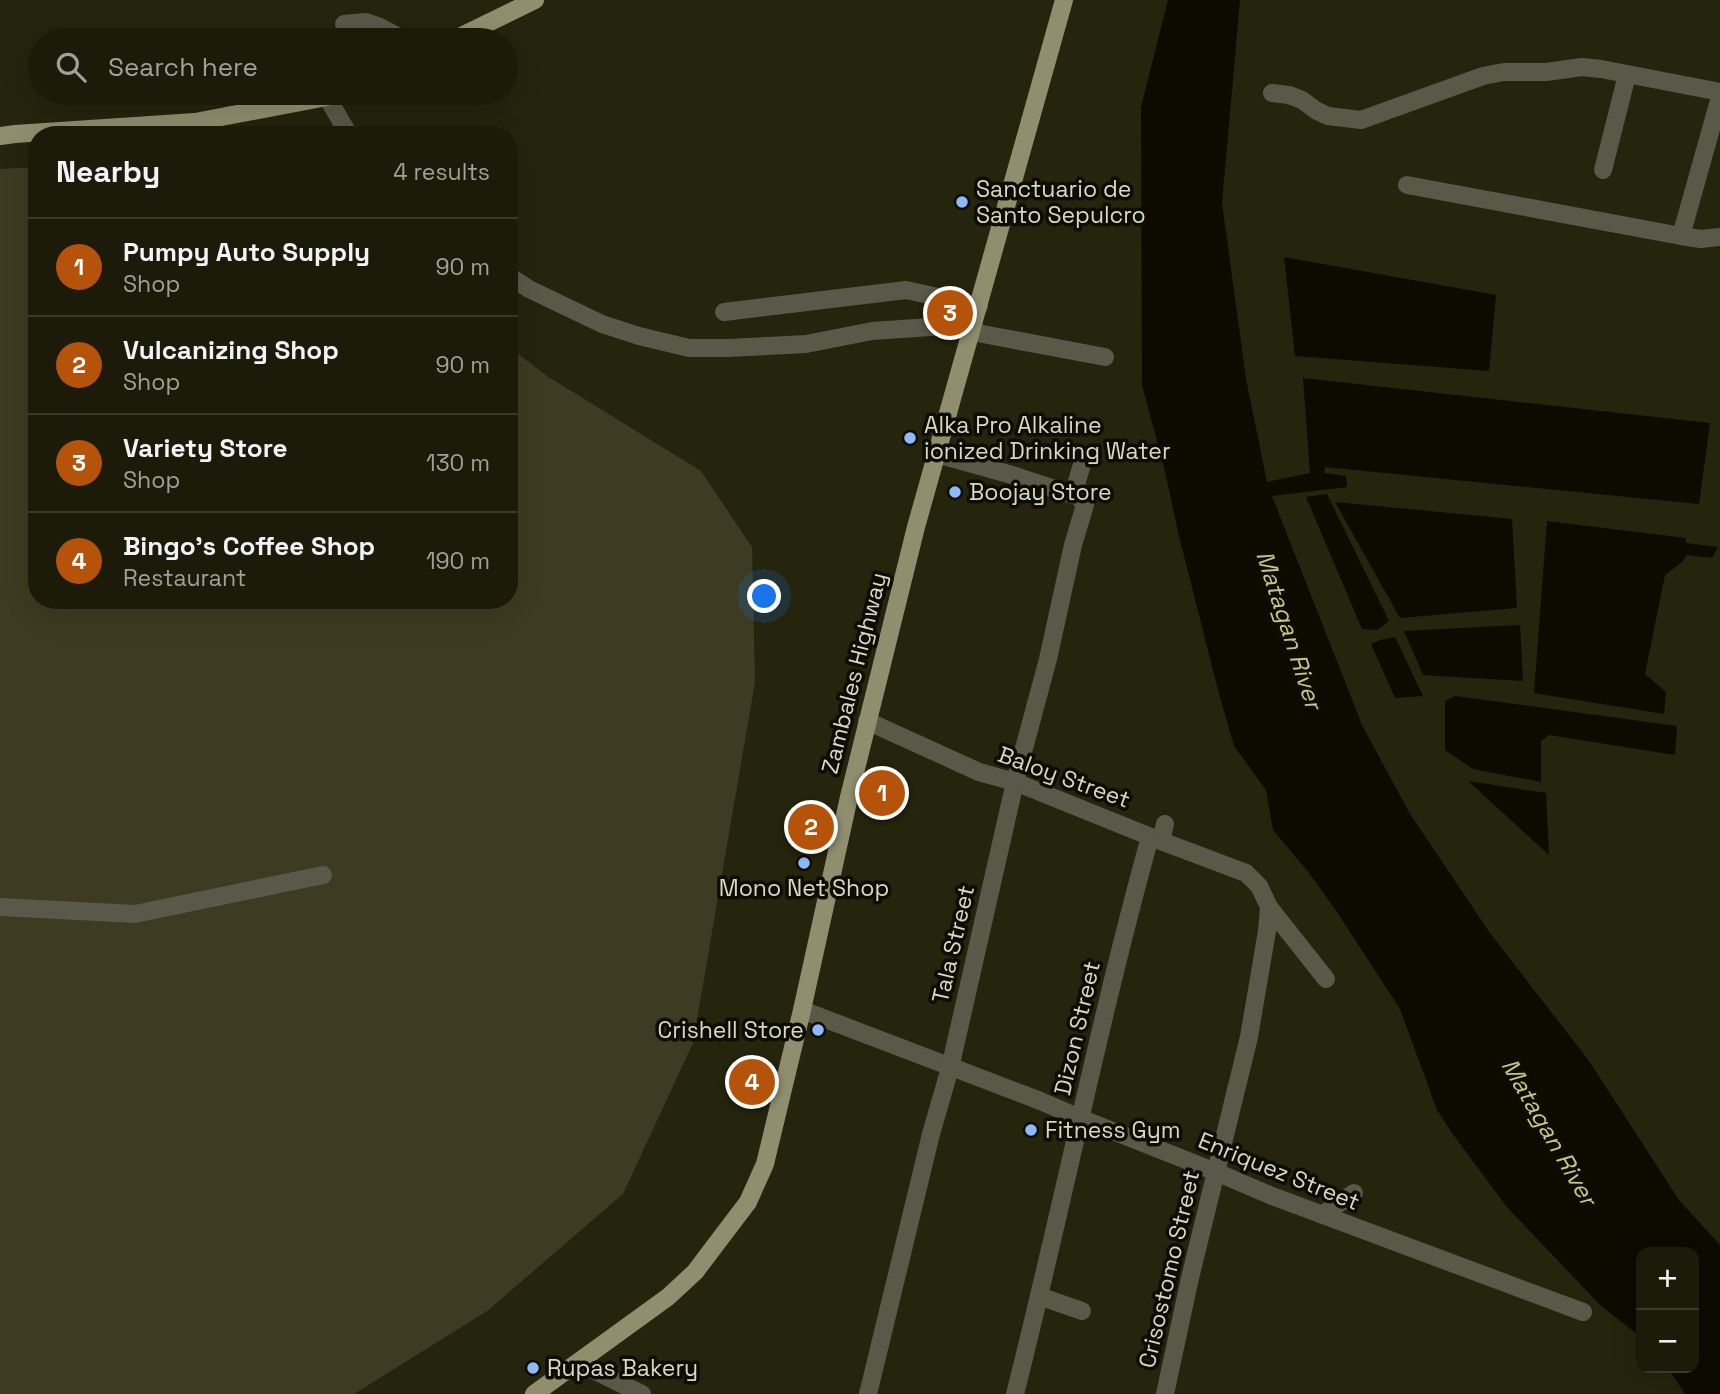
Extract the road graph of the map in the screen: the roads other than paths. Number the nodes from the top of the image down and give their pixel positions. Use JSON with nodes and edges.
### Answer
{"nodes":[{"id":1,"x":535,"y":0,"type":"edge"},
{"id":2,"x":1064,"y":0,"type":"edge"},
{"id":3,"x":344,"y":24,"type":"dead end"},
{"id":4,"x":382,"y":28,"type":"edge"},
{"id":5,"x":478,"y":28,"type":"edge"},
{"id":6,"x":1627,"y":75,"type":"junction"},
{"id":7,"x":1272,"y":93,"type":"dead end"},
{"id":8,"x":1720,"y":95,"type":"edge"},
{"id":9,"x":281,"y":105,"type":"edge"},
{"id":10,"x":336,"y":105,"type":"edge"},
{"id":11,"x":135,"y":126,"type":"edge"},
{"id":12,"x":345,"y":126,"type":"edge"},
{"id":13,"x":28,"y":133,"type":"edge"},
{"id":14,"x":0,"y":136,"type":"edge"},
{"id":15,"x":1603,"y":170,"type":"dead end"},
{"id":16,"x":1407,"y":185,"type":"dead end"},
{"id":17,"x":1681,"y":236,"type":"junction"},
{"id":18,"x":1720,"y":237,"type":"edge"},
{"id":19,"x":518,"y":282,"type":"edge"},
{"id":20,"x":979,"y":306,"type":"junction"},
{"id":21,"x":724,"y":312,"type":"dead end"},
{"id":22,"x":973,"y":328,"type":"junction"},
{"id":23,"x":1105,"y":357,"type":"dead end"},
{"id":24,"x":937,"y":454,"type":"junction"},
{"id":25,"x":1083,"y":461,"type":"dead end"},
{"id":26,"x":1079,"y":500,"type":"junction"},
{"id":27,"x":867,"y":721,"type":"junction"},
{"id":28,"x":1015,"y":782,"type":"junction"},
{"id":29,"x":1159,"y":834,"type":"junction"},
{"id":30,"x":323,"y":875,"type":"dead end"},
{"id":31,"x":0,"y":907,"type":"edge"},
{"id":32,"x":1269,"y":907,"type":"junction"},
{"id":33,"x":1326,"y":979,"type":"dead end"},
{"id":34,"x":802,"y":1010,"type":"junction"},
{"id":35,"x":950,"y":1068,"type":"junction"},
{"id":36,"x":1080,"y":1118,"type":"junction"},
{"id":37,"x":1216,"y":1172,"type":"junction"},
{"id":38,"x":1354,"y":1193,"type":"dead end"},
{"id":39,"x":1322,"y":1215,"type":"junction"},
{"id":40,"x":1039,"y":1296,"type":"junction"},
{"id":41,"x":1082,"y":1311,"type":"dead end"},
{"id":42,"x":1583,"y":1312,"type":"dead end"},
{"id":43,"x":579,"y":1363,"type":"junction"},
{"id":44,"x":541,"y":1392,"type":"edge"},
{"id":45,"x":642,"y":1394,"type":"edge"},
{"id":46,"x":868,"y":1394,"type":"edge"},
{"id":47,"x":1015,"y":1394,"type":"edge"},
{"id":48,"x":1166,"y":1394,"type":"edge"}],
"edges":[{"from":1,"to":5,"type":"main road"},
{"from":2,"to":20,"type":"main road","name":"Zambales Highway"},
{"from":3,"to":4,"type":"street"},
{"from":6,"to":7,"type":"street"},
{"from":6,"to":8,"type":"street"},
{"from":6,"to":15,"type":"street"},
{"from":8,"to":17,"type":"street"},
{"from":9,"to":11,"type":"main road"},
{"from":10,"to":12,"type":"street"},
{"from":13,"to":14,"type":"main road"},
{"from":16,"to":17,"type":"street"},
{"from":17,"to":18,"type":"street"},
{"from":19,"to":22,"type":"street"},
{"from":20,"to":21,"type":"street"},
{"from":20,"to":22,"type":"main road","name":"Zambales Highway"},
{"from":22,"to":23,"type":"street"},
{"from":22,"to":24,"type":"main road","name":"Zambales Highway"},
{"from":24,"to":26,"type":"street"},
{"from":24,"to":27,"type":"main road","name":"Zambales Highway"},
{"from":25,"to":26,"type":"street","name":"Tala Street"},
{"from":26,"to":28,"type":"street","name":"Tala Street"},
{"from":27,"to":28,"type":"street","name":"Baloy Street"},
{"from":27,"to":34,"type":"main road","name":"Zambales Highway"},
{"from":28,"to":29,"type":"street","name":"Baloy Street"},
{"from":28,"to":35,"type":"street","name":"Tala Street"},
{"from":29,"to":32,"type":"street","name":"Baloy Street"},
{"from":29,"to":36,"type":"street","name":"Dizon Street"},
{"from":30,"to":31,"type":"street"},
{"from":32,"to":33,"type":"street"},
{"from":32,"to":37,"type":"street","name":"Crisostomo Street"},
{"from":34,"to":35,"type":"street","name":"Enriquez Street"},
{"from":34,"to":43,"type":"main road","name":"Zambales Highway"},
{"from":35,"to":36,"type":"street","name":"Enriquez Street"},
{"from":35,"to":46,"type":"street","name":"Tala Street"},
{"from":36,"to":37,"type":"street","name":"Enriquez Street"},
{"from":36,"to":40,"type":"street","name":"Dizon Street"},
{"from":37,"to":39,"type":"street","name":"Enriquez Street"},
{"from":37,"to":48,"type":"street","name":"Crisostomo Street"},
{"from":38,"to":39,"type":"street"},
{"from":39,"to":42,"type":"street","name":"Enriquez Street"},
{"from":40,"to":41,"type":"street"},
{"from":40,"to":47,"type":"street","name":"Dizon Street"},
{"from":43,"to":44,"type":"main road","name":"Zambales Highway"},
{"from":43,"to":45,"type":"street"}]}
